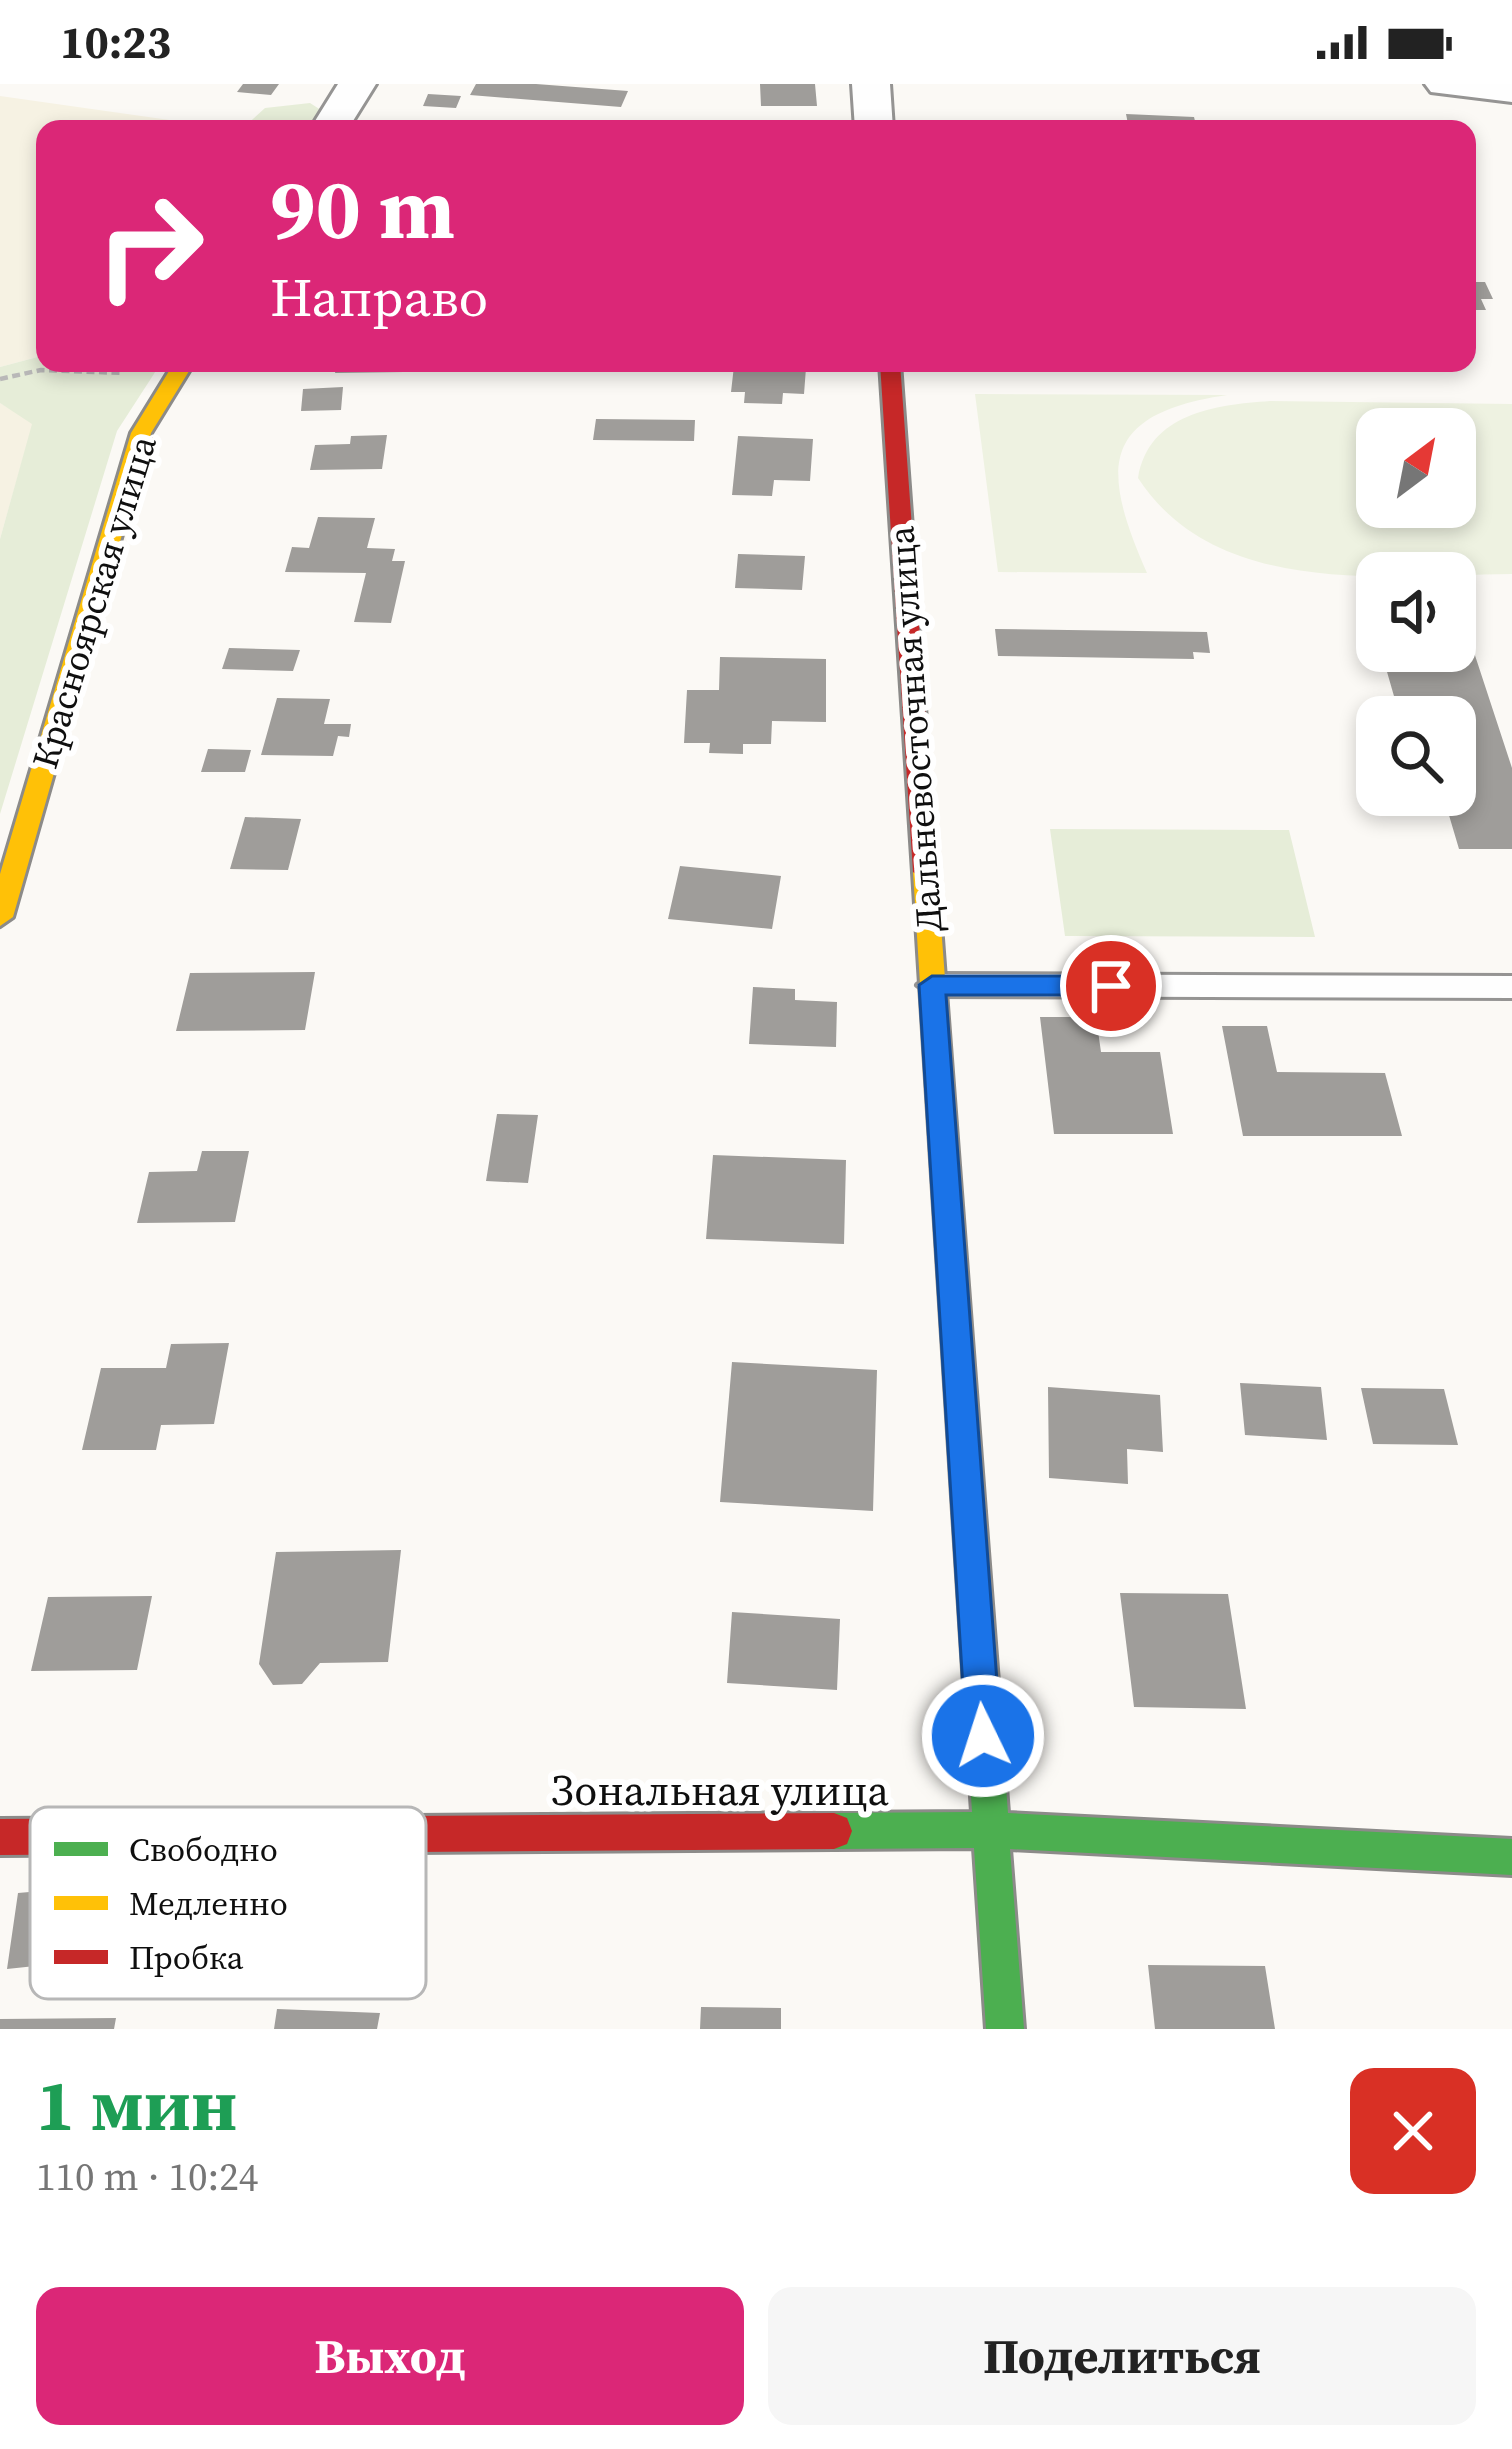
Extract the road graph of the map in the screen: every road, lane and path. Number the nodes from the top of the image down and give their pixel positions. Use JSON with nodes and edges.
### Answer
{"nodes":[{"id":1,"x":357,"y":84,"type":"edge"},
{"id":2,"x":871,"y":84,"type":"edge"},
{"id":3,"x":1444,"y":84,"type":"edge"},
{"id":4,"x":1512,"y":91,"type":"edge"},
{"id":5,"x":335,"y":120,"type":"edge"},
{"id":6,"x":873,"y":120,"type":"edge"},
{"id":7,"x":36,"y":371,"type":"edge"},
{"id":8,"x":179,"y":372,"type":"edge"},
{"id":9,"x":891,"y":372,"type":"edge"},
{"id":10,"x":0,"y":379,"type":"edge"},
{"id":11,"x":0,"y":917,"type":"edge"},
{"id":12,"x":932,"y":985,"type":"junction"},
{"id":13,"x":1512,"y":987,"type":"edge"},
{"id":14,"x":990,"y":1829,"type":"junction"},
{"id":15,"x":426,"y":1834,"type":"edge"},
{"id":16,"x":0,"y":1837,"type":"edge"},
{"id":17,"x":30,"y":1837,"type":"edge"},
{"id":18,"x":1512,"y":1857,"type":"edge"},
{"id":19,"x":1005,"y":2029,"type":"edge"}],
"edges":[{"from":1,"to":5,"type":"street"},
{"from":2,"to":6,"type":"street"},
{"from":3,"to":4,"type":"street"},
{"from":7,"to":10,"type":"path"},
{"from":8,"to":11,"type":"street","name":"Красноярская улица"},
{"from":9,"to":12,"type":"street","name":"Дальневосточная улица"},
{"from":12,"to":13,"type":"lane"},
{"from":12,"to":14,"type":"street","name":"Дальневосточная улица"},
{"from":14,"to":15,"type":"street","name":"Зональная улица"},
{"from":14,"to":18,"type":"street","name":"Зональная улица"},
{"from":14,"to":19,"type":"street","name":"Дальневосточная улица"},
{"from":16,"to":17,"type":"street","name":"Зональная улица"}]}
